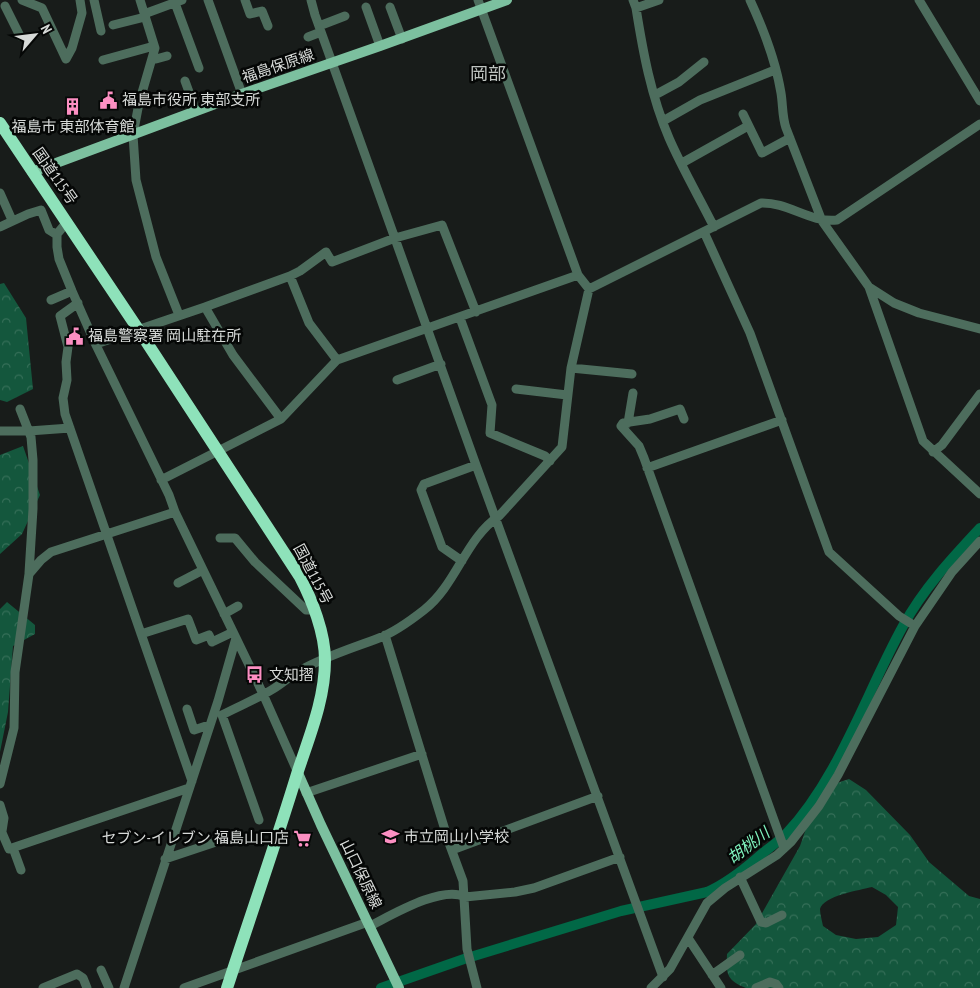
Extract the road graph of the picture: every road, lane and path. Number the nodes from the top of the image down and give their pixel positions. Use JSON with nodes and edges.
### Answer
{"nodes":[{"id":1,"x":17,"y":0,"type":"edge"},
{"id":2,"x":22,"y":0,"type":"edge"},
{"id":3,"x":80,"y":0,"type":"edge"},
{"id":4,"x":94,"y":0,"type":"edge"},
{"id":5,"x":208,"y":0,"type":"edge"},
{"id":6,"x":245,"y":0,"type":"edge"},
{"id":7,"x":311,"y":0,"type":"edge"},
{"id":8,"x":659,"y":0,"type":"edge"},
{"id":9,"x":750,"y":0,"type":"edge"},
{"id":10,"x":919,"y":0,"type":"edge"},
{"id":11,"x":138,"y":1,"type":"edge"},
{"id":12,"x":501,"y":1,"type":"edge"},
{"id":13,"x":178,"y":2,"type":"edge"},
{"id":14,"x":160,"y":4,"type":"edge"},
{"id":15,"x":634,"y":4,"type":"edge"},
{"id":16,"x":479,"y":5,"type":"edge"},
{"id":17,"x":2,"y":7,"type":"edge"},
{"id":18,"x":390,"y":7,"type":"dead end"},
{"id":19,"x":366,"y":8,"type":"dead end"},
{"id":20,"x":144,"y":15,"type":"junction"},
{"id":21,"x":344,"y":16,"type":"dead end"},
{"id":22,"x":113,"y":24,"type":"dead end"},
{"id":23,"x":268,"y":26,"type":"dead end"},
{"id":24,"x":320,"y":29,"type":"junction"},
{"id":25,"x":101,"y":31,"type":"dead end"},
{"id":26,"x":20,"y":36,"type":"dead end"},
{"id":27,"x":308,"y":37,"type":"dead end"},
{"id":28,"x":402,"y":38,"type":"junction"},
{"id":29,"x":154,"y":46,"type":"junction"},
{"id":30,"x":380,"y":46,"type":"junction"},
{"id":31,"x":167,"y":56,"type":"dead end"},
{"id":32,"x":152,"y":58,"type":"junction"},
{"id":33,"x":103,"y":60,"type":"dead end"},
{"id":34,"x":704,"y":62,"type":"dead end"},
{"id":35,"x":332,"y":64,"type":"junction"},
{"id":36,"x":199,"y":68,"type":"dead end"},
{"id":37,"x":775,"y":70,"type":"junction"},
{"id":38,"x":185,"y":82,"type":"dead end"},
{"id":39,"x":242,"y":94,"type":"junction"},
{"id":40,"x":655,"y":95,"type":"junction"},
{"id":41,"x":980,"y":101,"type":"edge"},
{"id":42,"x":196,"y":111,"type":"junction"},
{"id":43,"x":0,"y":112,"type":"edge"},
{"id":44,"x":743,"y":114,"type":"dead end"},
{"id":45,"x":663,"y":120,"type":"junction"},
{"id":46,"x":0,"y":123,"type":"edge"},
{"id":47,"x":980,"y":124,"type":"edge"},
{"id":48,"x":748,"y":126,"type":"junction"},
{"id":49,"x":133,"y":135,"type":"junction"},
{"id":50,"x":790,"y":138,"type":"junction"},
{"id":51,"x":682,"y":163,"type":"junction"},
{"id":52,"x":35,"y":171,"type":"junction"},
{"id":53,"x":0,"y":193,"type":"edge"},
{"id":54,"x":12,"y":220,"type":"junction"},
{"id":55,"x":822,"y":220,"type":"junction"},
{"id":56,"x":67,"y":222,"type":"junction"},
{"id":57,"x":0,"y":227,"type":"edge"},
{"id":58,"x":714,"y":227,"type":"junction"},
{"id":59,"x":704,"y":232,"type":"junction"},
{"id":60,"x":57,"y":235,"type":"junction"},
{"id":61,"x":395,"y":238,"type":"junction"},
{"id":62,"x":290,"y":276,"type":"junction"},
{"id":63,"x":578,"y":276,"type":"junction"},
{"id":64,"x":869,"y":287,"type":"junction"},
{"id":65,"x":589,"y":289,"type":"junction"},
{"id":66,"x":72,"y":291,"type":"junction"},
{"id":67,"x":51,"y":300,"type":"dead end"},
{"id":68,"x":78,"y":303,"type":"junction"},
{"id":69,"x":205,"y":307,"type":"junction"},
{"id":70,"x":476,"y":312,"type":"junction"},
{"id":71,"x":180,"y":316,"type":"junction"},
{"id":72,"x":460,"y":318,"type":"junction"},
{"id":73,"x":428,"y":328,"type":"junction"},
{"id":74,"x":138,"y":329,"type":"junction"},
{"id":75,"x":980,"y":329,"type":"edge"},
{"id":76,"x":96,"y":344,"type":"junction"},
{"id":77,"x":337,"y":360,"type":"junction"},
{"id":78,"x":441,"y":364,"type":"junction"},
{"id":79,"x":571,"y":368,"type":"junction"},
{"id":80,"x":632,"y":374,"type":"dead end"},
{"id":81,"x":397,"y":380,"type":"dead end"},
{"id":82,"x":516,"y":389,"type":"dead end"},
{"id":83,"x":633,"y":393,"type":"dead end"},
{"id":84,"x":980,"y":394,"type":"edge"},
{"id":85,"x":567,"y":395,"type":"junction"},
{"id":86,"x":20,"y":408,"type":"dead end"},
{"id":87,"x":281,"y":419,"type":"junction"},
{"id":88,"x":684,"y":419,"type":"dead end"},
{"id":89,"x":782,"y":420,"type":"junction"},
{"id":90,"x":628,"y":423,"type":"junction"},
{"id":91,"x":70,"y":428,"type":"junction"},
{"id":92,"x":0,"y":431,"type":"edge"},
{"id":93,"x":29,"y":431,"type":"junction"},
{"id":94,"x":218,"y":452,"type":"junction"},
{"id":95,"x":933,"y":452,"type":"junction"},
{"id":96,"x":550,"y":461,"type":"junction"},
{"id":97,"x":476,"y":465,"type":"junction"},
{"id":98,"x":647,"y":468,"type":"junction"},
{"id":99,"x":161,"y":480,"type":"junction"},
{"id":100,"x":980,"y":494,"type":"edge"},
{"id":101,"x":175,"y":512,"type":"junction"},
{"id":102,"x":496,"y":518,"type":"junction"},
{"id":103,"x":106,"y":534,"type":"junction"},
{"id":104,"x":220,"y":538,"type":"dead end"},
{"id":105,"x":980,"y":541,"type":"edge"},
{"id":106,"x":462,"y":561,"type":"junction"},
{"id":107,"x":203,"y":570,"type":"junction"},
{"id":108,"x":29,"y":574,"type":"junction"},
{"id":109,"x":178,"y":583,"type":"dead end"},
{"id":110,"x":238,"y":606,"type":"dead end"},
{"id":111,"x":315,"y":610,"type":"junction"},
{"id":112,"x":224,"y":614,"type":"junction"},
{"id":113,"x":914,"y":626,"type":"junction"},
{"id":114,"x":141,"y":634,"type":"junction"},
{"id":115,"x":234,"y":635,"type":"junction"},
{"id":116,"x":385,"y":635,"type":"junction"},
{"id":117,"x":326,"y":658,"type":"junction"},
{"id":118,"x":263,"y":694,"type":"junction"},
{"id":119,"x":187,"y":709,"type":"dead end"},
{"id":120,"x":222,"y":715,"type":"junction"},
{"id":121,"x":210,"y":722,"type":"junction"},
{"id":122,"x":422,"y":754,"type":"junction"},
{"id":123,"x":298,"y":773,"type":"junction"},
{"id":124,"x":0,"y":784,"type":"edge"},
{"id":125,"x":190,"y":785,"type":"junction"},
{"id":126,"x":306,"y":793,"type":"junction"},
{"id":127,"x":598,"y":796,"type":"junction"},
{"id":128,"x":0,"y":805,"type":"edge"},
{"id":129,"x":259,"y":820,"type":"dead end"},
{"id":130,"x":1,"y":829,"type":"edge"},
{"id":131,"x":213,"y":843,"type":"dead end"},
{"id":132,"x":784,"y":848,"type":"junction"},
{"id":133,"x":7,"y":850,"type":"edge"},
{"id":134,"x":452,"y":850,"type":"junction"},
{"id":135,"x":620,"y":857,"type":"junction"},
{"id":136,"x":165,"y":859,"type":"junction"},
{"id":137,"x":21,"y":870,"type":"dead end"},
{"id":138,"x":740,"y":877,"type":"junction"},
{"id":139,"x":465,"y":897,"type":"junction"},
{"id":140,"x":782,"y":916,"type":"dead end"},
{"id":141,"x":369,"y":924,"type":"junction"},
{"id":142,"x":688,"y":938,"type":"junction"},
{"id":143,"x":740,"y":955,"type":"dead end"},
{"id":144,"x":233,"y":969,"type":"junction"},
{"id":145,"x":101,"y":970,"type":"dead end"},
{"id":146,"x":712,"y":975,"type":"junction"},
{"id":147,"x":663,"y":976,"type":"junction"},
{"id":148,"x":43,"y":988,"type":"edge"},
{"id":149,"x":87,"y":988,"type":"edge"},
{"id":150,"x":109,"y":988,"type":"edge"},
{"id":151,"x":124,"y":988,"type":"edge"},
{"id":152,"x":184,"y":988,"type":"edge"},
{"id":153,"x":227,"y":988,"type":"edge"},
{"id":154,"x":399,"y":988,"type":"edge"},
{"id":155,"x":477,"y":988,"type":"edge"},
{"id":156,"x":650,"y":988,"type":"edge"},
{"id":157,"x":721,"y":988,"type":"edge"},
{"id":158,"x":756,"y":988,"type":"edge"},
{"id":159,"x":779,"y":988,"type":"edge"}],
"edges":[{"from":1,"to":17,"type":"street"},
{"from":2,"to":3,"type":"street"},
{"from":4,"to":25,"type":"street"},
{"from":5,"to":39,"type":"street"},
{"from":6,"to":23,"type":"street"},
{"from":7,"to":24,"type":"street"},
{"from":8,"to":15,"type":"street"},
{"from":9,"to":37,"type":"street"},
{"from":10,"to":41,"type":"street"},
{"from":11,"to":20,"type":"street"},
{"from":12,"to":16,"type":"main road","name":"福島保原線"},
{"from":13,"to":14,"type":"street"},
{"from":13,"to":36,"type":"street"},
{"from":14,"to":20,"type":"street"},
{"from":15,"to":40,"type":"street"},
{"from":16,"to":28,"type":"main road","name":"福島保原線"},
{"from":16,"to":63,"type":"street"},
{"from":17,"to":26,"type":"street"},
{"from":18,"to":28,"type":"street"},
{"from":19,"to":30,"type":"street"},
{"from":20,"to":22,"type":"street"},
{"from":20,"to":29,"type":"street"},
{"from":21,"to":24,"type":"street"},
{"from":24,"to":27,"type":"street"},
{"from":24,"to":35,"type":"street"},
{"from":28,"to":30,"type":"main road","name":"福島保原線"},
{"from":29,"to":32,"type":"street"},
{"from":29,"to":33,"type":"street"},
{"from":30,"to":35,"type":"main road","name":"福島保原線"},
{"from":31,"to":32,"type":"street"},
{"from":32,"to":49,"type":"street"},
{"from":34,"to":40,"type":"street"},
{"from":35,"to":39,"type":"main road","name":"福島保原線"},
{"from":35,"to":61,"type":"street"},
{"from":37,"to":45,"type":"street"},
{"from":37,"to":50,"type":"street"},
{"from":38,"to":42,"type":"street"},
{"from":39,"to":42,"type":"main road","name":"福島保原線"},
{"from":40,"to":45,"type":"street"},
{"from":42,"to":49,"type":"main road","name":"福島保原線"},
{"from":43,"to":52,"type":"highway","name":"国道115号"},
{"from":44,"to":48,"type":"street"},
{"from":45,"to":51,"type":"street"},
{"from":46,"to":52,"type":"highway","name":"国道115号"},
{"from":47,"to":55,"type":"street"},
{"from":48,"to":50,"type":"street"},
{"from":48,"to":51,"type":"street"},
{"from":49,"to":52,"type":"main road","name":"福島保原線"},
{"from":49,"to":71,"type":"street"},
{"from":50,"to":55,"type":"street"},
{"from":51,"to":58,"type":"street"},
{"from":52,"to":56,"type":"highway","name":"国道115号"},
{"from":53,"to":54,"type":"street"},
{"from":54,"to":57,"type":"street"},
{"from":54,"to":60,"type":"street"},
{"from":55,"to":58,"type":"street"},
{"from":55,"to":64,"type":"street"},
{"from":56,"to":60,"type":"street"},
{"from":56,"to":74,"type":"highway","name":"国道115号"},
{"from":58,"to":59,"type":"street"},
{"from":59,"to":65,"type":"street"},
{"from":59,"to":89,"type":"street"},
{"from":60,"to":66,"type":"street"},
{"from":61,"to":62,"type":"street"},
{"from":61,"to":70,"type":"street"},
{"from":61,"to":73,"type":"street"},
{"from":62,"to":69,"type":"street"},
{"from":62,"to":77,"type":"street"},
{"from":63,"to":65,"type":"street"},
{"from":63,"to":70,"type":"street"},
{"from":64,"to":75,"type":"street"},
{"from":64,"to":95,"type":"street"},
{"from":65,"to":79,"type":"street"},
{"from":66,"to":67,"type":"street"},
{"from":66,"to":68,"type":"street"},
{"from":68,"to":76,"type":"street"},
{"from":68,"to":91,"type":"street"},
{"from":69,"to":71,"type":"street"},
{"from":69,"to":87,"type":"street"},
{"from":70,"to":72,"type":"street"},
{"from":71,"to":74,"type":"street"},
{"from":72,"to":73,"type":"street"},
{"from":72,"to":96,"type":"street"},
{"from":73,"to":77,"type":"street"},
{"from":73,"to":78,"type":"street"},
{"from":74,"to":76,"type":"street"},
{"from":74,"to":94,"type":"highway","name":"国道115号"},
{"from":76,"to":99,"type":"street"},
{"from":77,"to":87,"type":"street"},
{"from":78,"to":81,"type":"street"},
{"from":78,"to":97,"type":"street"},
{"from":79,"to":80,"type":"street"},
{"from":79,"to":85,"type":"street"},
{"from":82,"to":85,"type":"street"},
{"from":83,"to":90,"type":"street"},
{"from":84,"to":95,"type":"street"},
{"from":85,"to":96,"type":"street"},
{"from":86,"to":93,"type":"street"},
{"from":87,"to":94,"type":"street"},
{"from":88,"to":90,"type":"street"},
{"from":89,"to":98,"type":"street"},
{"from":89,"to":113,"type":"street"},
{"from":90,"to":98,"type":"street"},
{"from":91,"to":93,"type":"street"},
{"from":91,"to":103,"type":"street"},
{"from":92,"to":93,"type":"street"},
{"from":93,"to":108,"type":"street"},
{"from":94,"to":99,"type":"street"},
{"from":94,"to":111,"type":"highway","name":"国道115号"},
{"from":95,"to":100,"type":"street"},
{"from":96,"to":102,"type":"street"},
{"from":97,"to":102,"type":"street"},
{"from":97,"to":106,"type":"street"},
{"from":98,"to":132,"type":"street"},
{"from":99,"to":101,"type":"street"},
{"from":101,"to":103,"type":"street"},
{"from":101,"to":107,"type":"street"},
{"from":102,"to":106,"type":"street"},
{"from":102,"to":127,"type":"street"},
{"from":103,"to":108,"type":"street"},
{"from":103,"to":114,"type":"street"},
{"from":104,"to":111,"type":"street"},
{"from":105,"to":113,"type":"street"},
{"from":106,"to":116,"type":"street"},
{"from":107,"to":109,"type":"street"},
{"from":107,"to":112,"type":"street"},
{"from":108,"to":124,"type":"street"},
{"from":110,"to":112,"type":"street"},
{"from":111,"to":117,"type":"highway","name":"国道115号"},
{"from":112,"to":115,"type":"street"},
{"from":113,"to":132,"type":"street"},
{"from":114,"to":115,"type":"street"},
{"from":114,"to":125,"type":"street"},
{"from":115,"to":118,"type":"street"},
{"from":115,"to":121,"type":"street"},
{"from":116,"to":117,"type":"street"},
{"from":116,"to":122,"type":"street"},
{"from":117,"to":118,"type":"street"},
{"from":117,"to":123,"type":"highway","name":"国道115号"},
{"from":118,"to":120,"type":"street"},
{"from":118,"to":123,"type":"street"},
{"from":119,"to":121,"type":"street"},
{"from":120,"to":121,"type":"street"},
{"from":120,"to":129,"type":"street"},
{"from":121,"to":125,"type":"street"},
{"from":122,"to":126,"type":"street"},
{"from":122,"to":134,"type":"street"},
{"from":123,"to":126,"type":"main road","name":"山口保原線"},
{"from":123,"to":144,"type":"highway","name":"国道115号"},
{"from":125,"to":133,"type":"street"},
{"from":125,"to":136,"type":"street"},
{"from":126,"to":141,"type":"main road","name":"山口保原線"},
{"from":127,"to":134,"type":"street"},
{"from":127,"to":135,"type":"street"},
{"from":128,"to":130,"type":"street"},
{"from":130,"to":133,"type":"street"},
{"from":131,"to":136,"type":"street"},
{"from":132,"to":138,"type":"street"},
{"from":133,"to":137,"type":"street"},
{"from":134,"to":139,"type":"street"},
{"from":135,"to":139,"type":"street"},
{"from":135,"to":147,"type":"street"},
{"from":136,"to":151,"type":"street"},
{"from":138,"to":140,"type":"street"},
{"from":138,"to":142,"type":"street"},
{"from":139,"to":141,"type":"street"},
{"from":139,"to":155,"type":"street"},
{"from":141,"to":144,"type":"street"},
{"from":141,"to":154,"type":"main road","name":"山口保原線"},
{"from":142,"to":146,"type":"street"},
{"from":142,"to":147,"type":"street"},
{"from":143,"to":146,"type":"street"},
{"from":144,"to":152,"type":"street"},
{"from":144,"to":153,"type":"highway","name":"国道115号"},
{"from":145,"to":150,"type":"street"},
{"from":146,"to":157,"type":"street"},
{"from":147,"to":156,"type":"street"},
{"from":148,"to":149,"type":"street"},
{"from":158,"to":159,"type":"street"}]}
